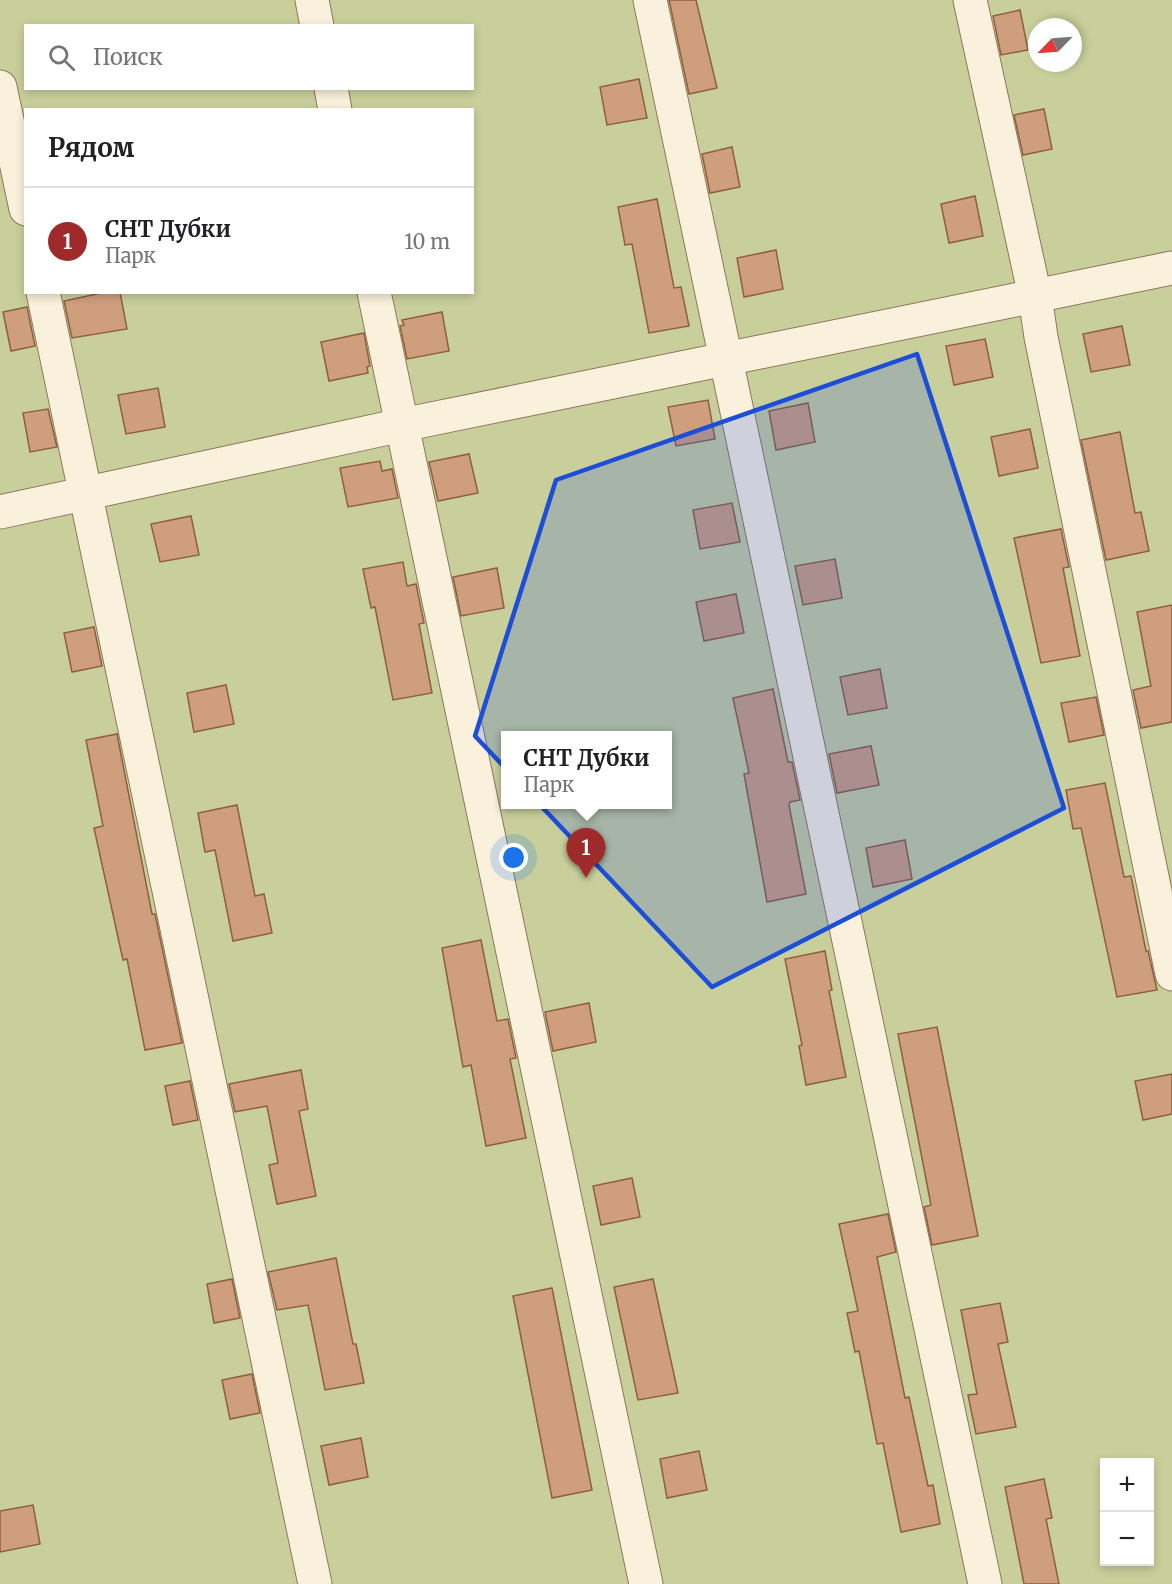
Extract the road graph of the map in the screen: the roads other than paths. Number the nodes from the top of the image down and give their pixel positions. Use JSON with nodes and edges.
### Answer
{"nodes":[{"id":1,"x":312,"y":0,"type":"edge"},
{"id":2,"x":650,"y":0,"type":"edge"},
{"id":3,"x":970,"y":0,"type":"edge"},
{"id":4,"x":318,"y":24,"type":"edge"},
{"id":5,"x":0,"y":87,"type":"edge"},
{"id":6,"x":331,"y":90,"type":"edge"},
{"id":7,"x":335,"y":108,"type":"edge"},
{"id":8,"x":24,"y":200,"type":"edge"},
{"id":9,"x":1172,"y":268,"type":"edge"},
{"id":10,"x":43,"y":294,"type":"edge"},
{"id":11,"x":374,"y":294,"type":"edge"},
{"id":12,"x":1035,"y":296,"type":"junction"},
{"id":13,"x":726,"y":359,"type":"junction"},
{"id":14,"x":402,"y":425,"type":"junction"},
{"id":15,"x":85,"y":494,"type":"junction"},
{"id":16,"x":0,"y":512,"type":"edge"},
{"id":17,"x":1172,"y":974,"type":"edge"},
{"id":18,"x":315,"y":1584,"type":"edge"},
{"id":19,"x":646,"y":1584,"type":"edge"},
{"id":20,"x":985,"y":1584,"type":"edge"}],
"edges":[{"from":1,"to":4,"type":"street"},
{"from":2,"to":13,"type":"street"},
{"from":3,"to":12,"type":"street"},
{"from":5,"to":8,"type":"street"},
{"from":6,"to":7,"type":"street"},
{"from":9,"to":12,"type":"street"},
{"from":10,"to":15,"type":"street"},
{"from":11,"to":14,"type":"street"},
{"from":12,"to":13,"type":"street"},
{"from":12,"to":17,"type":"street"},
{"from":13,"to":14,"type":"street"},
{"from":13,"to":20,"type":"street"},
{"from":14,"to":15,"type":"street"},
{"from":14,"to":19,"type":"street"},
{"from":15,"to":16,"type":"street"},
{"from":15,"to":18,"type":"street"}]}
